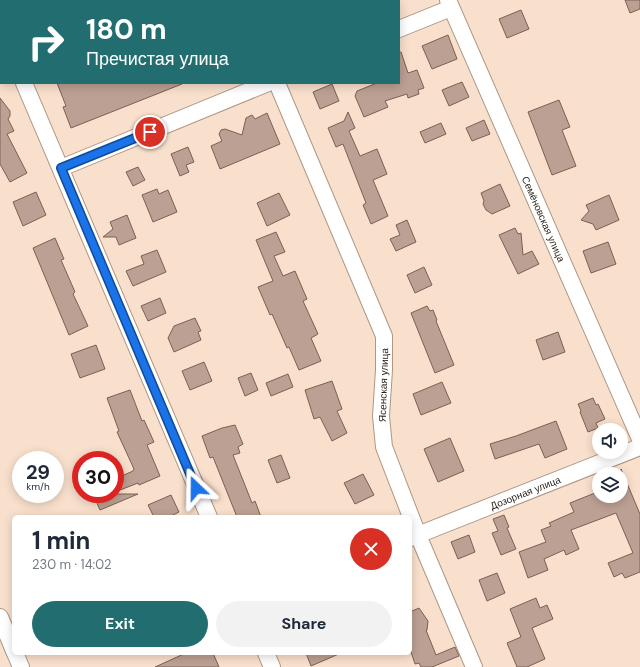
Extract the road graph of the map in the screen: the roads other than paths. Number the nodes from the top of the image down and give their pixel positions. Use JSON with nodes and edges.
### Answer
{"nodes":[{"id":1,"x":449,"y":4,"type":"edge"},
{"id":2,"x":400,"y":29,"type":"edge"},
{"id":3,"x":24,"y":84,"type":"edge"},
{"id":4,"x":266,"y":84,"type":"edge"},
{"id":5,"x":278,"y":84,"type":"edge"},
{"id":6,"x":61,"y":168,"type":"junction"},
{"id":7,"x":640,"y":439,"type":"edge"},
{"id":8,"x":640,"y":447,"type":"edge"},
{"id":9,"x":208,"y":515,"type":"edge"},
{"id":10,"x":407,"y":515,"type":"edge"},
{"id":11,"x":414,"y":537,"type":"edge"},
{"id":12,"x":0,"y":617,"type":"edge"},
{"id":13,"x":12,"y":647,"type":"edge"},
{"id":14,"x":15,"y":655,"type":"edge"},
{"id":15,"x":267,"y":655,"type":"edge"},
{"id":16,"x":21,"y":667,"type":"edge"},
{"id":17,"x":272,"y":667,"type":"edge"},
{"id":18,"x":474,"y":667,"type":"edge"}],
"edges":[{"from":1,"to":2,"type":"street"},
{"from":1,"to":7,"type":"street","name":"Семёновская улица"},
{"from":3,"to":6,"type":"street"},
{"from":4,"to":6,"type":"street"},
{"from":5,"to":10,"type":"street","name":"Ясенская улица"},
{"from":6,"to":9,"type":"street"},
{"from":8,"to":11,"type":"street","name":"Дозорная улица"},
{"from":11,"to":18,"type":"street","name":"Ясенская улица"},
{"from":12,"to":13,"type":"street"},
{"from":14,"to":16,"type":"street"},
{"from":15,"to":17,"type":"street"}]}
